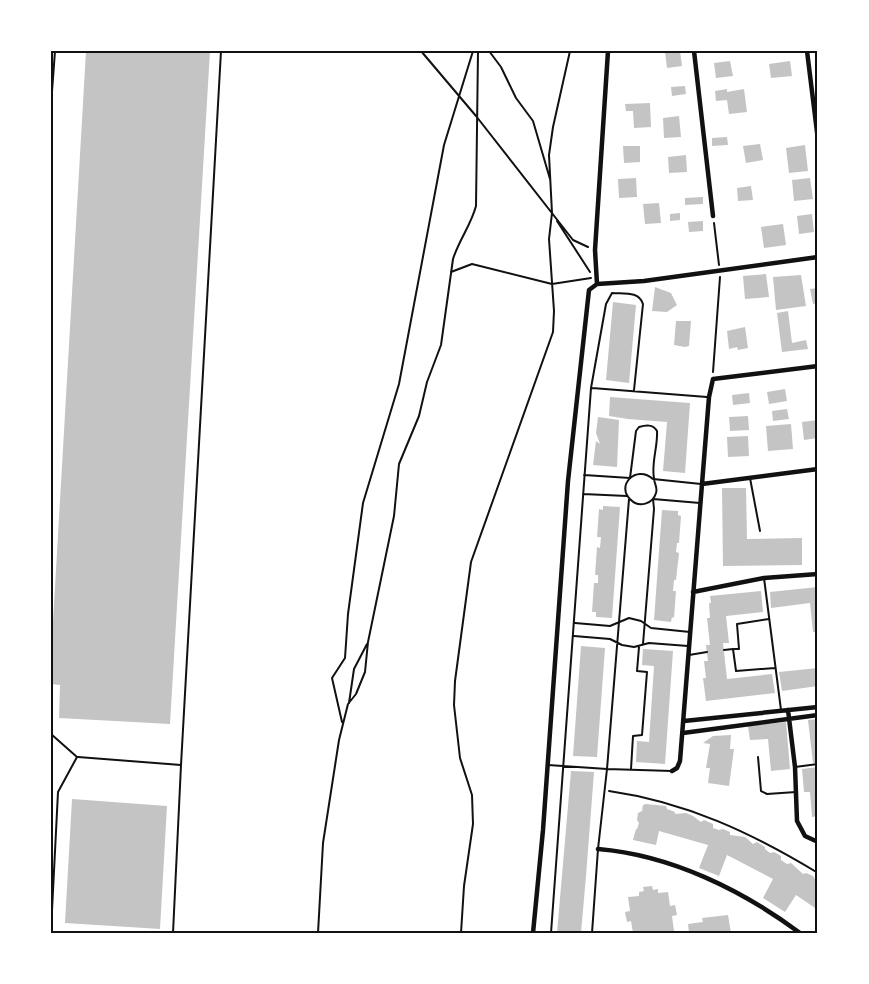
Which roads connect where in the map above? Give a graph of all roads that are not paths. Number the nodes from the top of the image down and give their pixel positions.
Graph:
1 (55, 51) edge
2 (221, 51) edge
3 (608, 51) edge
4 (694, 51) edge
5 (807, 51) edge
6 (51, 105) edge
7 (818, 140) edge
8 (713, 216) road end
9 (818, 257) edge
10 (597, 284) junction
11 (818, 366) edge
12 (591, 388) junction
13 (634, 390) junction
14 (709, 397) junction
15 (818, 469) edge
16 (584, 475) junction
17 (630, 478) junction
18 (750, 478) junction
19 (654, 479) junction
20 (702, 484) junction
21 (583, 494) junction
22 (627, 496) junction
23 (629, 499) junction
24 (653, 499) junction
25 (700, 503) junction
26 (760, 531) dead end
27 (818, 574) edge
28 (764, 578) junction
29 (693, 592) junction
30 (769, 619) junction
31 (619, 622) junction
32 (574, 623) junction
33 (645, 623) junction
34 (690, 632) junction
35 (574, 636) junction
36 (617, 642) junction
37 (643, 644) junction
38 (639, 646) junction
39 (689, 646) junction
40 (724, 650) dead end
41 (733, 650) junction
42 (707, 652) dead end
43 (688, 655) junction
44 (775, 668) junction
45 (818, 708) edge
46 (781, 710) junction
47 (788, 710) junction
48 (818, 716) edge
49 (789, 718) junction
50 (684, 721) junction
51 (683, 732) junction
52 (51, 734) edge
53 (78, 757) junction
54 (758, 757) dead end
55 (818, 764) edge
56 (180, 765) junction
57 (547, 765) junction
58 (564, 767) junction
59 (795, 767) junction
60 (607, 769) junction
61 (631, 769) junction
62 (672, 771) joint
63 (796, 792) junction
64 (818, 842) edge
65 (598, 849) junction
66 (51, 930) edge
67 (173, 933) edge
68 (533, 933) edge
69 (550, 933) edge
70 (592, 933) edge
71 (800, 933) edge

1 - 6 lane
2 - 56 lane
3 - 10 street
4 - 8 street
5 - 7 street
9 - 10 street
10 - 57 street
11 - 14 street
12 - 13 lane
12 - 13 lane
12 - 16 lane
13 - 14 lane
14 - 20 street
15 - 18 street
16 - 17 lane
16 - 21 lane
17 - 19 lane
17 - 19 lane
17 - 22 lane
18 - 20 street
18 - 26 lane
19 - 20 lane
19 - 24 lane
20 - 25 street
21 - 22 lane
21 - 32 lane
22 - 23 lane
23 - 24 lane
23 - 31 lane
24 - 25 lane
24 - 33 lane
25 - 29 street
27 - 28 street
28 - 29 street
28 - 30 lane
29 - 34 street
30 - 41 lane
30 - 44 lane
31 - 32 lane
31 - 33 lane
31 - 36 lane
32 - 35 lane
33 - 34 lane
33 - 37 lane
34 - 39 street
35 - 36 lane
35 - 58 lane
36 - 38 lane
36 - 60 lane
37 - 38 lane
37 - 39 lane
38 - 61 lane
39 - 43 street
40 - 41 lane
41 - 44 lane
42 - 43 lane
43 - 50 street
44 - 46 lane
45 - 47 street
46 - 47 street
46 - 50 street
47 - 49 street
48 - 49 street
49 - 51 street
49 - 59 street
50 - 51 street
51 - 62 street
52 - 53 lane
53 - 56 lane
53 - 66 lane
54 - 63 lane
55 - 59 lane
56 - 67 lane
57 - 58 lane
57 - 68 street
58 - 60 lane
58 - 69 lane
59 - 63 street
60 - 61 lane
60 - 65 lane
61 - 62 lane
63 - 64 street
65 - 70 lane
65 - 71 street

